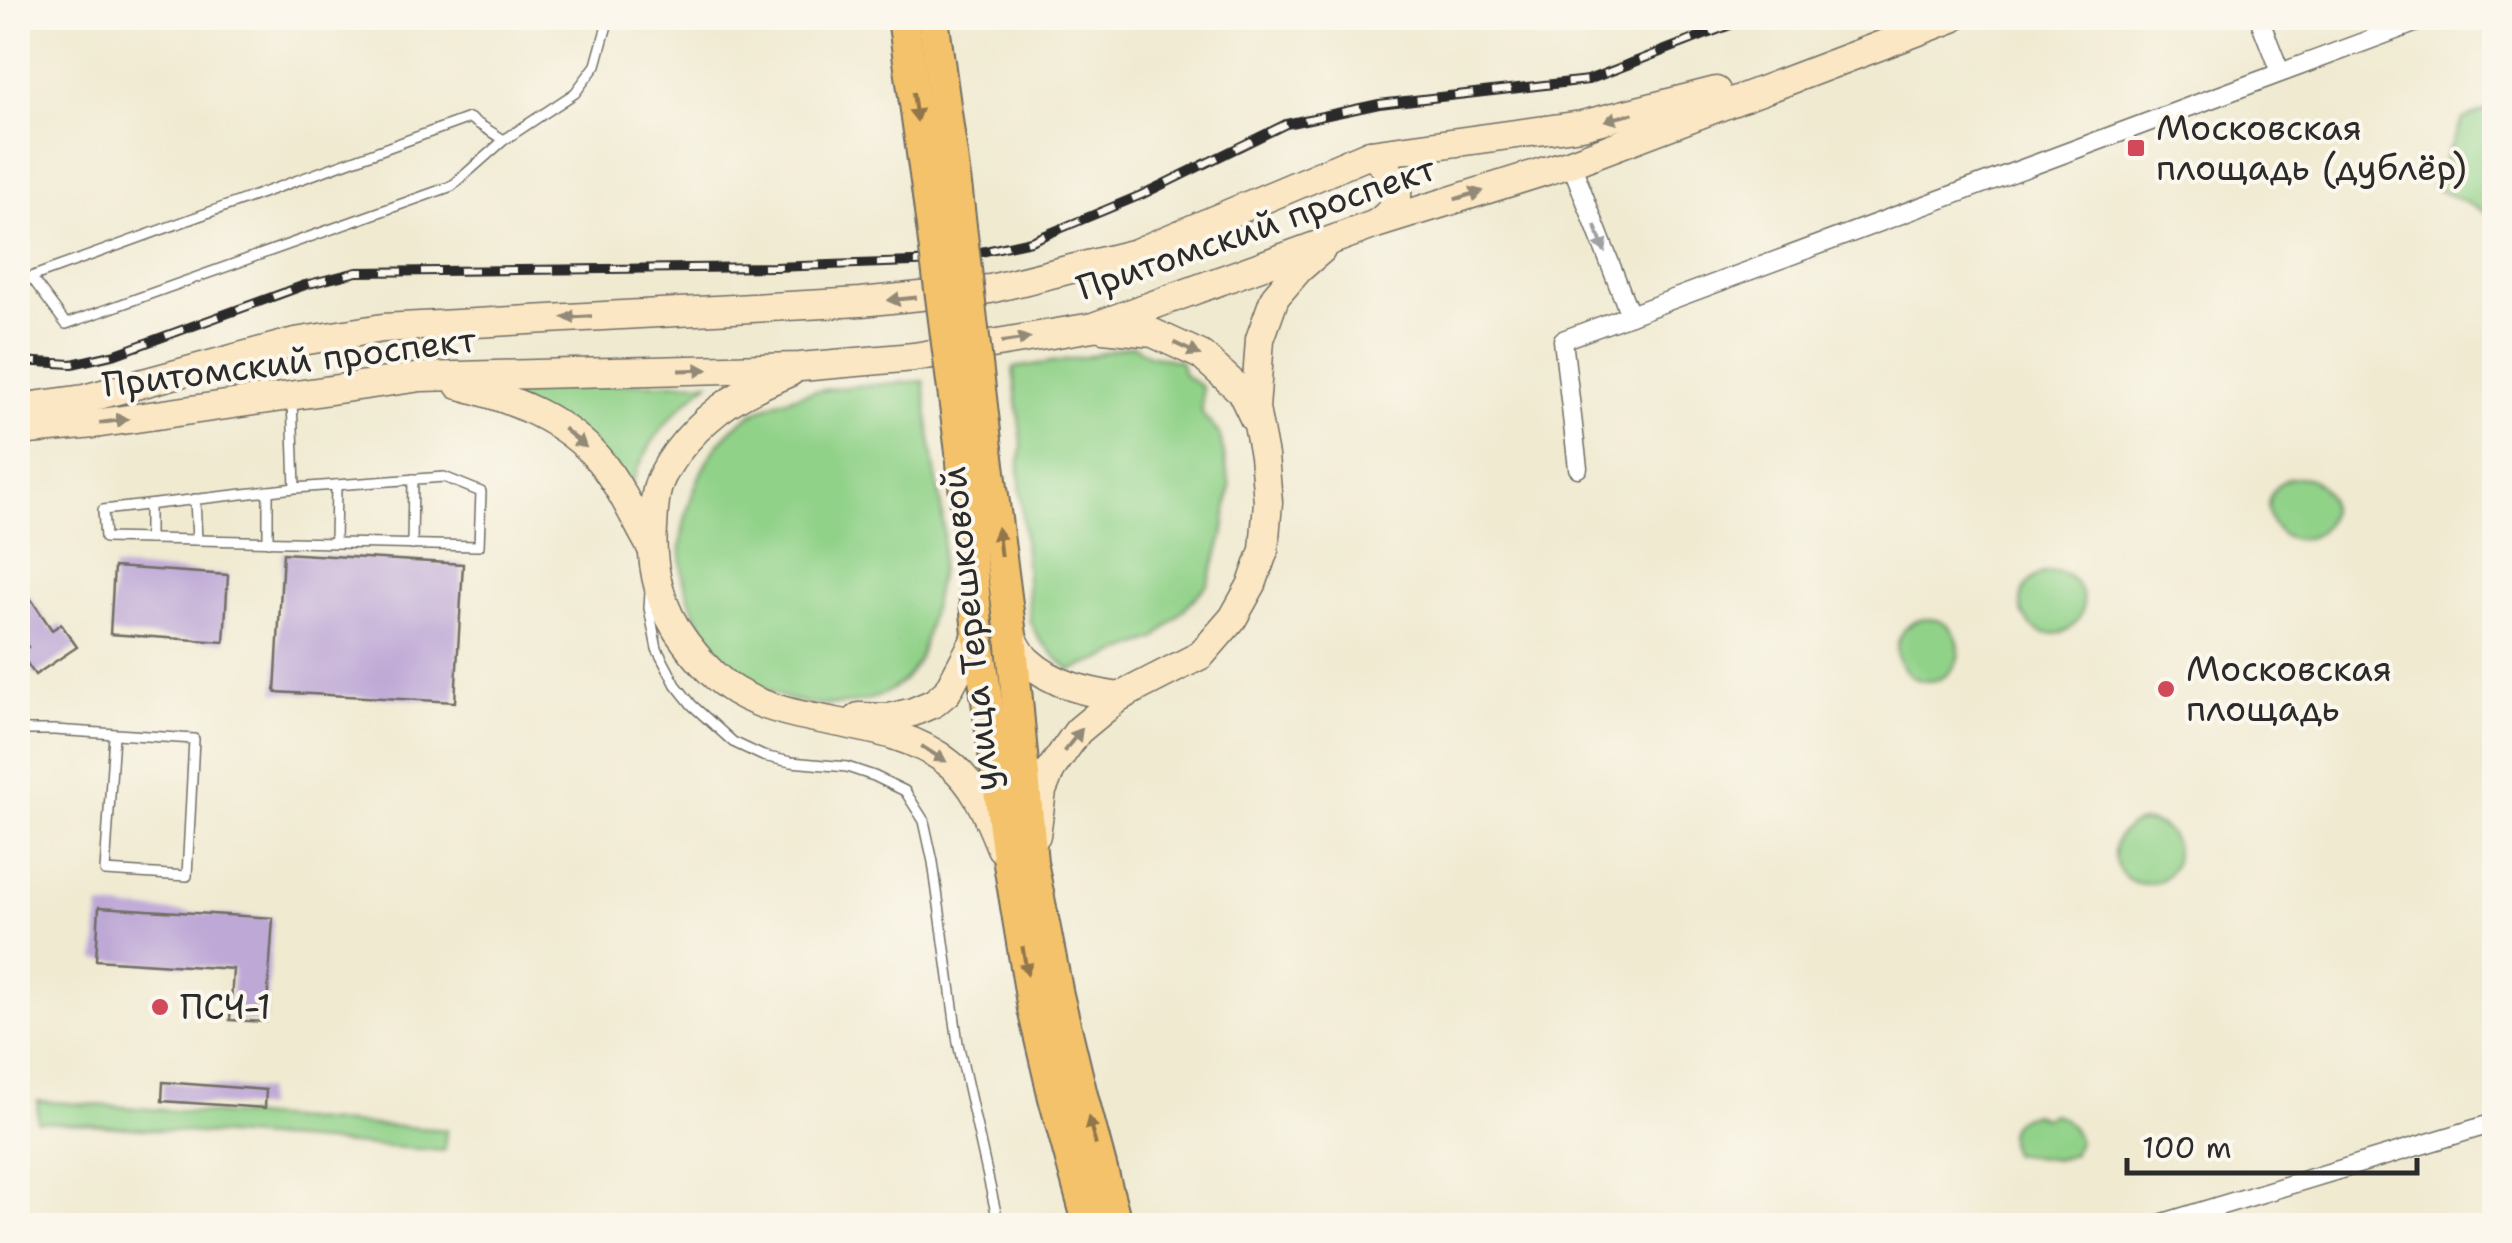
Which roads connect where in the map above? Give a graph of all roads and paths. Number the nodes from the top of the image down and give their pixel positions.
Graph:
1 (609, 18) edge
2 (903, 18) edge
3 (932, 18) edge
4 (1909, 18) edge
5 (1952, 18) edge
6 (2260, 18) edge
7 (2428, 18) edge
8 (2280, 72) junction
9 (504, 140) junction
10 (1370, 154) junction
11 (1571, 163) junction
12 (942, 194) junction
13 (1376, 224) junction
14 (1333, 239) junction
15 (1630, 314) junction
16 (1093, 327) junction
17 (295, 342) junction
18 (800, 367) junction
19 (421, 377) junction
20 (292, 396) junction
21 (18, 408) edge
22 (1257, 424) junction
23 (18, 431) edge
24 (974, 450) junction
25 (1578, 468) dead end
26 (414, 480) junction
27 (336, 485) junction
28 (295, 488) junction
29 (268, 491) junction
30 (194, 499) junction
31 (149, 505) junction
32 (150, 539) junction
33 (197, 540) junction
34 (268, 542) junction
35 (334, 544) junction
36 (412, 545) junction
37 (651, 548) junction
38 (978, 634) junction
39 (1011, 635) junction
40 (1118, 697) junction
41 (808, 716) junction
42 (18, 730) edge
43 (114, 735) junction
44 (1020, 863) junction
45 (2494, 1123) edge
46 (999, 1226) edge
47 (1090, 1226) edge
48 (1117, 1226) edge
49 (2153, 1226) edge

1 - 9 lane
2 -> 12 main road, улица Терешковой
3 - 12 main road, улица Терешковой
4 -> 10 main road, Притомский проспект
5 - 11 main road, Притомский проспект
6 - 8 street
7 - 8 street
8 - 15 street
9 - 9 lane
10 - 13 main road
10 -> 17 main road, Притомский проспект
13 -> 11 main road, Притомский проспект
11 -> 15 street
12 - 24 main road, улица Терешковой, bridge
13 - 14 main road, Притомский проспект
14 - 16 main road, Притомский проспект
14 - 22 main road
15 - 25 street
18 -> 16 main road, Притомский проспект
16 -> 22 main road
17 - 20 main road
17 - 21 main road, Притомский проспект
19 -> 18 main road, Притомский проспект
18 - 37 main road
19 - 20 main road, Притомский проспект
19 -> 37 main road
23 -> 20 main road, Притомский проспект
20 - 28 lane
22 - 40 main road
24 - 38 main road, улица Терешковой
39 -> 24 main road, улица Терешковой
26 - 27 lane
26 - 36 lane
26 - 36 lane
27 - 28 lane
27 - 35 lane
28 - 29 lane
29 - 30 lane
29 - 34 lane
30 - 31 lane
30 - 33 lane
31 - 32 lane
31 - 32 lane
32 - 33 lane
33 - 34 lane
34 - 35 lane
35 - 36 lane
37 - 41 main road
37 - 46 lane
38 - 41 main road
38 - 44 main road, улица Терешковой
39 - 40 main road
39 - 44 main road, улица Терешковой
44 -> 40 main road
41 -> 44 main road
42 - 43 lane
43 - 43 lane
44 -> 47 main road, улица Терешковой
48 -> 44 main road, улица Терешковой
45 - 49 street

